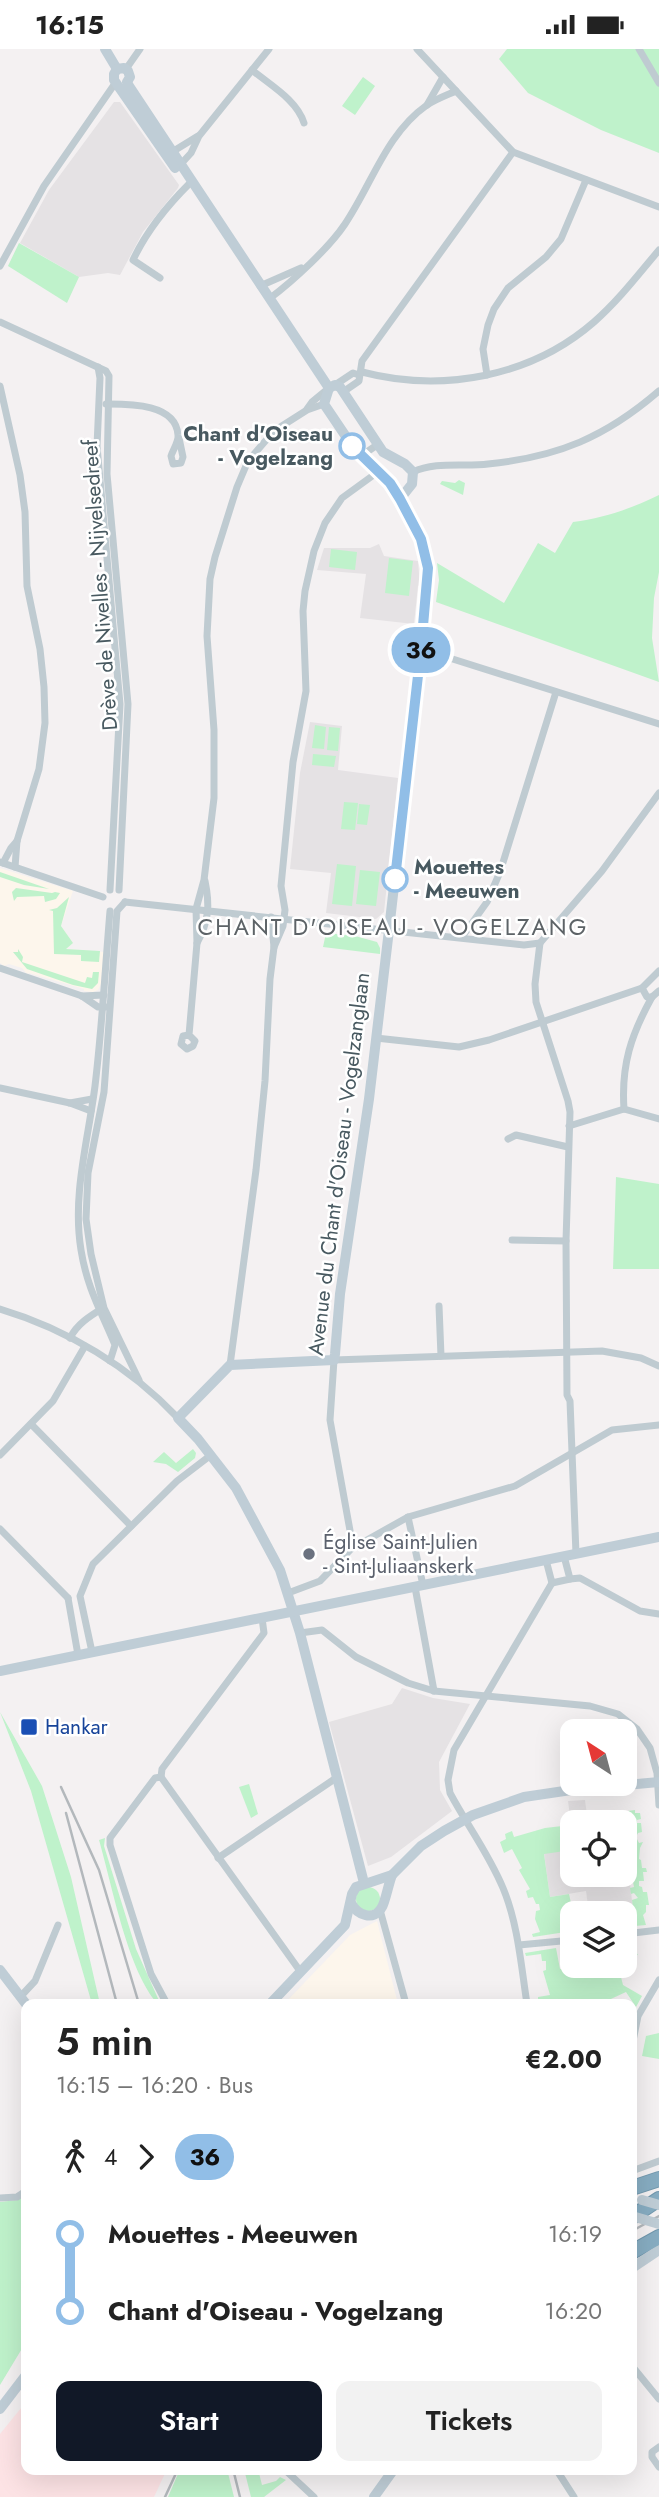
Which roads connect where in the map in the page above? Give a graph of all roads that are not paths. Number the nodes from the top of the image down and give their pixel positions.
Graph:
1 (105, 49) edge
2 (140, 49) edge
3 (269, 49) edge
4 (417, 49) edge
5 (639, 49) edge
6 (122, 69) junction
7 (252, 70) junction
8 (443, 77) junction
9 (121, 82) junction
10 (659, 83) edge
11 (456, 91) junction
12 (106, 97) junction
13 (127, 98) junction
14 (427, 105) junction
15 (304, 123) dead end
16 (199, 135) junction
17 (513, 152) junction
18 (174, 160) junction
19 (586, 180) junction
20 (189, 184) junction
21 (200, 194) junction
22 (659, 207) edge
23 (659, 250) edge
24 (0, 266) edge
25 (305, 266) junction
26 (160, 278) dead end
27 (260, 286) junction
28 (269, 299) junction
29 (0, 322) edge
30 (98, 367) junction
31 (360, 373) junction
32 (487, 375) junction
33 (335, 389) junction
34 (1, 391) edge
35 (659, 391) edge
36 (98, 403) junction
37 (108, 404) junction
38 (324, 404) junction
39 (307, 410) junction
40 (3, 413) edge
41 (179, 438) dead end
42 (377, 445) junction
43 (361, 456) junction
44 (413, 472) junction
45 (380, 474) junction
46 (400, 499) junction
47 (421, 649) junction
48 (556, 692) junction
49 (659, 725) edge
50 (659, 793) edge
51 (18, 841) junction
52 (1, 862) edge
53 (15, 867) junction
54 (204, 880) junction
55 (114, 890) junction
56 (103, 897) junction
57 (125, 902) junction
58 (196, 909) junction
59 (209, 910) junction
60 (113, 911) junction
61 (271, 918) junction
62 (284, 919) junction
63 (389, 930) junction
64 (462, 937) junction
65 (197, 943) junction
66 (540, 943) junction
67 (524, 945) junction
68 (274, 947) junction
69 (537, 960) junction
70 (0, 968) edge
71 (659, 971) edge
72 (642, 988) junction
73 (656, 994) edge
74 (104, 995) junction
75 (82, 996) junction
76 (107, 1007) junction
77 (542, 1022) junction
78 (105, 1024) junction
79 (189, 1035) dead end
80 (376, 1038) junction
81 (0, 1088) edge
82 (92, 1105) junction
83 (101, 1106) junction
84 (624, 1109) junction
85 (659, 1119) edge
86 (569, 1126) junction
87 (508, 1139) dead end
88 (90, 1145) junction
89 (568, 1147) junction
90 (83, 1187) junction
91 (88, 1236) junction
92 (79, 1237) junction
93 (512, 1240) dead end
94 (566, 1241) junction
95 (439, 1306) dead end
96 (0, 1308) edge
97 (102, 1309) junction
98 (70, 1338) junction
99 (85, 1346) junction
100 (566, 1353) junction
101 (441, 1356) junction
102 (334, 1360) junction
103 (110, 1361) junction
104 (230, 1365) junction
105 (659, 1367) edge
106 (139, 1381) junction
107 (178, 1418) junction
108 (659, 1419) edge
109 (31, 1423) junction
110 (659, 1425) edge
111 (649, 1426) junction
112 (571, 1454) junction
113 (0, 1455) edge
114 (211, 1455) junction
115 (408, 1517) junction
116 (131, 1526) junction
117 (0, 1529) edge
118 (659, 1537) edge
119 (357, 1545) junction
120 (570, 1555) junction
121 (546, 1560) junction
122 (570, 1579) junction
123 (552, 1583) junction
124 (419, 1586) junction
125 (288, 1593) junction
126 (80, 1596) junction
127 (68, 1598) junction
128 (294, 1612) junction
129 (659, 1614) edge
130 (262, 1618) junction
131 (300, 1633) junction
132 (92, 1652) junction
133 (78, 1655) junction
134 (0, 1671) edge
135 (434, 1691) junction
136 (488, 1696) junction
137 (162, 1777) junction
138 (337, 1778) junction
139 (658, 1782) edge
140 (659, 1805) edge
141 (464, 1819) junction
142 (218, 1858) junction
143 (391, 1875) junction
144 (368, 1883) junction
145 (384, 1896) junction
146 (351, 1903) junction
147 (380, 1910) junction
148 (365, 1915) junction
149 (58, 1925) dead end
150 (345, 1925) junction
151 (659, 1930) edge
152 (637, 1933) edge
153 (560, 1941) edge
154 (519, 1945) junction
155 (0, 1970) edge
156 (300, 1971) junction
157 (659, 1980) edge
158 (23, 1999) edge
159 (25, 1999) edge
160 (164, 1999) edge
161 (275, 1999) edge
162 (405, 1999) edge
163 (526, 1999) edge
164 (637, 2014) edge
165 (659, 2161) edge
166 (637, 2169) edge
167 (659, 2179) edge
168 (637, 2186) edge
169 (21, 2194) edge
170 (0, 2198) edge
171 (637, 2198) edge
172 (659, 2199) edge
173 (659, 2205) edge
174 (637, 2214) edge
175 (637, 2218) edge
176 (659, 2224) edge
177 (659, 2238) edge
178 (637, 2249) edge
179 (659, 2250) edge
180 (637, 2265) edge
181 (637, 2372) edge
182 (21, 2382) edge
183 (659, 2399) edge
184 (0, 2409) edge
185 (659, 2447) edge
186 (659, 2467) edge
187 (290, 2475) edge
188 (390, 2475) edge
189 (560, 2475) edge
190 (314, 2497) edge
191 (373, 2497) edge
192 (574, 2497) edge

1 - 6 street
2 - 6 street
3 - 7 street
4 - 8 street
5 - 10 street
6 - 9 street
7 - 15 street
7 - 16 street
8 - 11 street
8 - 14 street
9 - 12 street
9 - 13 street
9 - 18 street
11 - 14 street
11 - 17 street
12 - 13 street
12 - 24 street
13 - 18 street
14 - 25 street
16 - 18 street
16 - 18 street
17 - 19 street
17 - 31 street
18 - 20 street
18 - 21 street
19 - 22 street
19 - 32 street
20 - 21 street
20 - 26 street
21 - 27 street
23 - 32 street
25 - 27 street
25 - 28 street
27 - 28 street
28 - 33 street
29 - 30 street
30 - 36 street, Drève de Nivelles - Nijvelsedreef
30 - 37 street, Drève de Nivelles - Nijvelsedreef
31 - 32 street
31 - 33 street
33 - 38 street
33 - 39 street
33 - 42 street
34 - 40 street
35 - 44 street
36 - 37 street
36 - 55 street, Drève de Nivelles - Nijvelsedreef
37 - 41 street
37 - 55 street, Drève de Nivelles - Nijvelsedreef
38 - 39 street
38 - 43 street, Avenue du Chant d'Oiseau - Vogelzanglaan
39 - 54 street
40 - 51 street
42 - 43 street
42 - 44 street
43 - 45 street, Avenue du Chant d'Oiseau - Vogelzanglaan
44 - 46 street
45 - 46 street, Avenue du Chant d'Oiseau - Vogelzanglaan
45 - 62 street
46 - 47 street, Avenue du Chant d'Oiseau - Vogelzanglaan
47 - 48 street
47 - 63 street, Avenue du Chant d'Oiseau - Vogelzanglaan
48 - 49 street
48 - 64 street
50 - 66 street
51 - 52 street
51 - 53 street
52 - 53 street
53 - 56 street
54 - 58 street
54 - 59 street
55 - 56 street
55 - 57 street, Drève de Nivelles - Nijvelsedreef
56 - 60 street
57 - 58 street
57 - 60 street
58 - 59 street
58 - 65 street
59 - 61 street
59 - 65 street
60 - 74 street
60 - 76 street
61 - 62 street
61 - 68 street
62 - 63 street
62 - 68 street
63 - 64 street
63 - 80 street, Avenue du Chant d'Oiseau - Vogelzanglaan
64 - 67 street
65 - 79 street
66 - 67 street
66 - 69 street
67 - 69 street
68 - 104 street
69 - 77 street
70 - 75 street
71 - 72 street
72 - 73 street
72 - 77 street
73 - 84 street
74 - 75 street
74 - 76 street
75 - 76 street
76 - 78 street
77 - 80 street
77 - 86 street
78 - 82 street
78 - 83 street
80 - 102 street, Avenue du Chant d'Oiseau - Vogelzanglaan
81 - 82 street
82 - 83 street
82 - 88 street
83 - 88 street
84 - 85 street
84 - 86 street
86 - 89 street
87 - 89 street
88 - 90 street
89 - 94 street
90 - 91 street
90 - 92 street
91 - 92 street
91 - 97 street
92 - 97 street
93 - 94 street
94 - 100 street
95 - 101 street
96 - 98 street
97 - 98 street
97 - 103 street
97 - 106 street
98 - 99 street
99 - 103 street
99 - 109 street
100 - 101 street
100 - 105 street
100 - 112 street
101 - 102 street
102 - 104 street
102 - 119 street, Avenue du Chant d'Oiseau - Vogelzanglaan
103 - 106 street
104 - 107 street
106 - 107 street
107 - 114 street
108 - 111 street
109 - 113 street
109 - 116 street
110 - 111 street
111 - 112 street
112 - 115 street
112 - 120 street
114 - 116 street
114 - 125 street
115 - 119 street
115 - 124 street
116 - 126 street
117 - 127 street
118 - 120 street
119 - 125 street
120 - 121 street
120 - 122 street
121 - 123 street
121 - 124 street
122 - 123 street
122 - 129 street
123 - 136 street
124 - 128 street
124 - 135 street
125 - 128 street
126 - 127 street
126 - 132 street
127 - 133 street
128 - 130 street
128 - 131 street
130 - 132 street
130 - 137 street
131 - 135 street
131 - 138 street
132 - 133 street
133 - 134 street
135 - 136 street
136 - 139 street
136 - 141 street
137 - 142 street
137 - 160 street
138 - 142 street
138 - 144 street
139 - 140 street
139 - 141 street
141 - 143 street
141 - 154 street
142 - 156 street
143 - 144 street
143 - 145 street
144 - 145 street
144 - 146 street
145 - 147 street
146 - 148 street
146 - 150 street
147 - 148 street
147 - 162 street
148 - 150 street
149 - 159 street
150 - 156 street
151 - 152 street
153 - 154 street
154 - 163 street
155 - 158 street
156 - 161 street
157 - 164 street
165 - 166 street
167 - 168 highway
169 - 170 street
171 - 173 street, bridge
172 - 174 highway
175 - 176 street, bridge
177 - 178 highway
179 - 180 street
181 - 183 street
182 - 184 street
185 - 186 street
187 - 190 street
188 - 191 street
189 - 192 street

